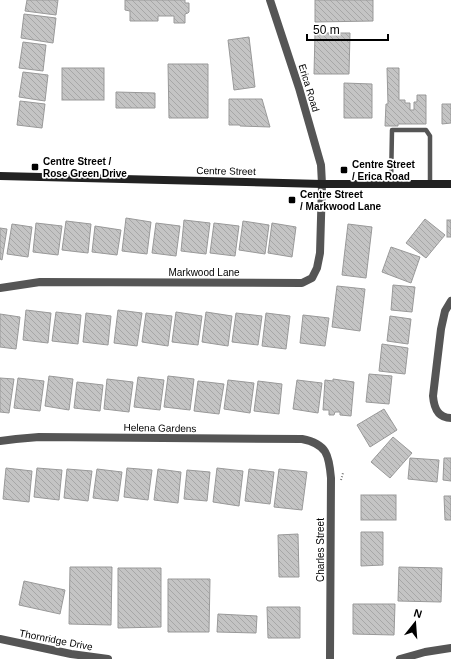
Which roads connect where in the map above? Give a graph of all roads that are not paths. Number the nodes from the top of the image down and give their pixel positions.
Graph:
1 (270, 0) edge
2 (0, 176) edge
3 (322, 184) junction
4 (391, 184) junction
5 (430, 184) junction
6 (451, 184) edge
7 (0, 288) edge
8 (451, 301) edge
9 (451, 418) edge
10 (0, 441) edge
11 (319, 445) joint
12 (0, 639) edge
13 (451, 648) edge
14 (108, 659) edge
15 (330, 659) edge
16 (400, 659) edge

1 - 3 street, Erica Road
2 - 3 main road, Centre Street
3 - 4 main road, Centre Street
3 - 7 street, Markwood Lane
4 - 5 main road, Centre Street
4 - 5 lane
5 - 6 main road, Centre Street
8 - 9 street
10 - 11 street, Helena Gardens
11 - 15 street, Charles Street
12 - 14 street, Thornridge Drive
13 - 16 street

